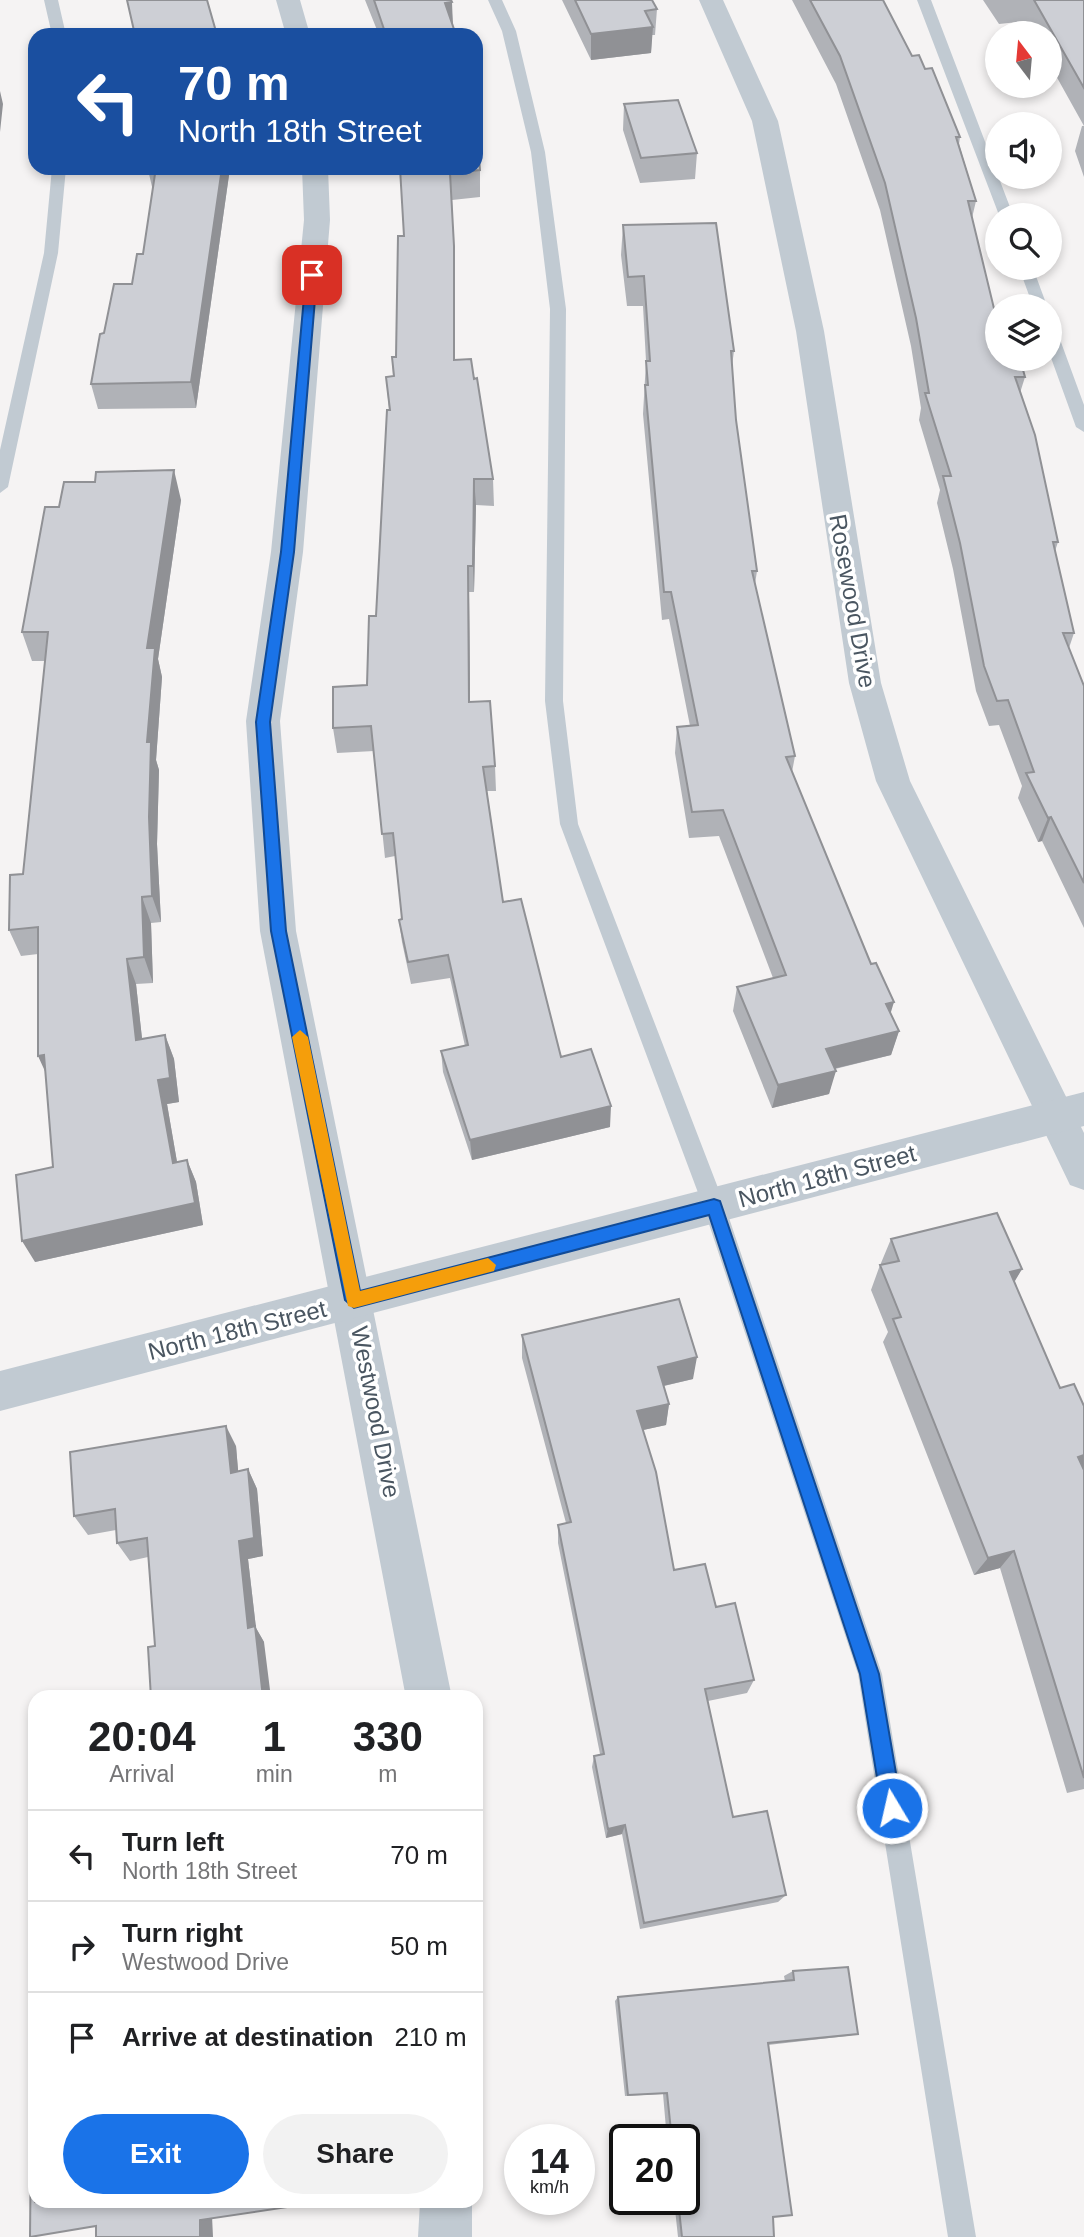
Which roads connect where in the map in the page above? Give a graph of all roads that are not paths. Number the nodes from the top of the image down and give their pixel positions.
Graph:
1 (51, 0) edge
2 (288, 0) edge
3 (495, 0) edge
4 (711, 0) edge
5 (924, 0) edge
6 (57, 28) edge
7 (296, 28) edge
8 (58, 175) edge
9 (315, 175) edge
10 (1001, 203) edge
11 (1062, 367) edge
12 (1084, 427) edge
13 (0, 487) edge
14 (1070, 1112) edge
15 (1084, 1173) edge
16 (714, 1206) junction
17 (354, 1300) junction
18 (0, 1391) edge
19 (428, 1690) edge
20 (446, 2208) edge
21 (445, 2237) edge
22 (962, 2237) edge

1 - 6 lane
2 - 7 street
3 - 16 lane
4 - 14 street, Rosewood Drive
5 - 10 lane
8 - 13 lane
9 - 17 street, Westwood Drive
11 - 12 lane
14 - 15 street, Rosewood Drive
14 - 16 street, North 18th Street
16 - 17 street, North 18th Street
16 - 22 lane
17 - 18 street, North 18th Street
17 - 19 street, Westwood Drive
20 - 21 street

